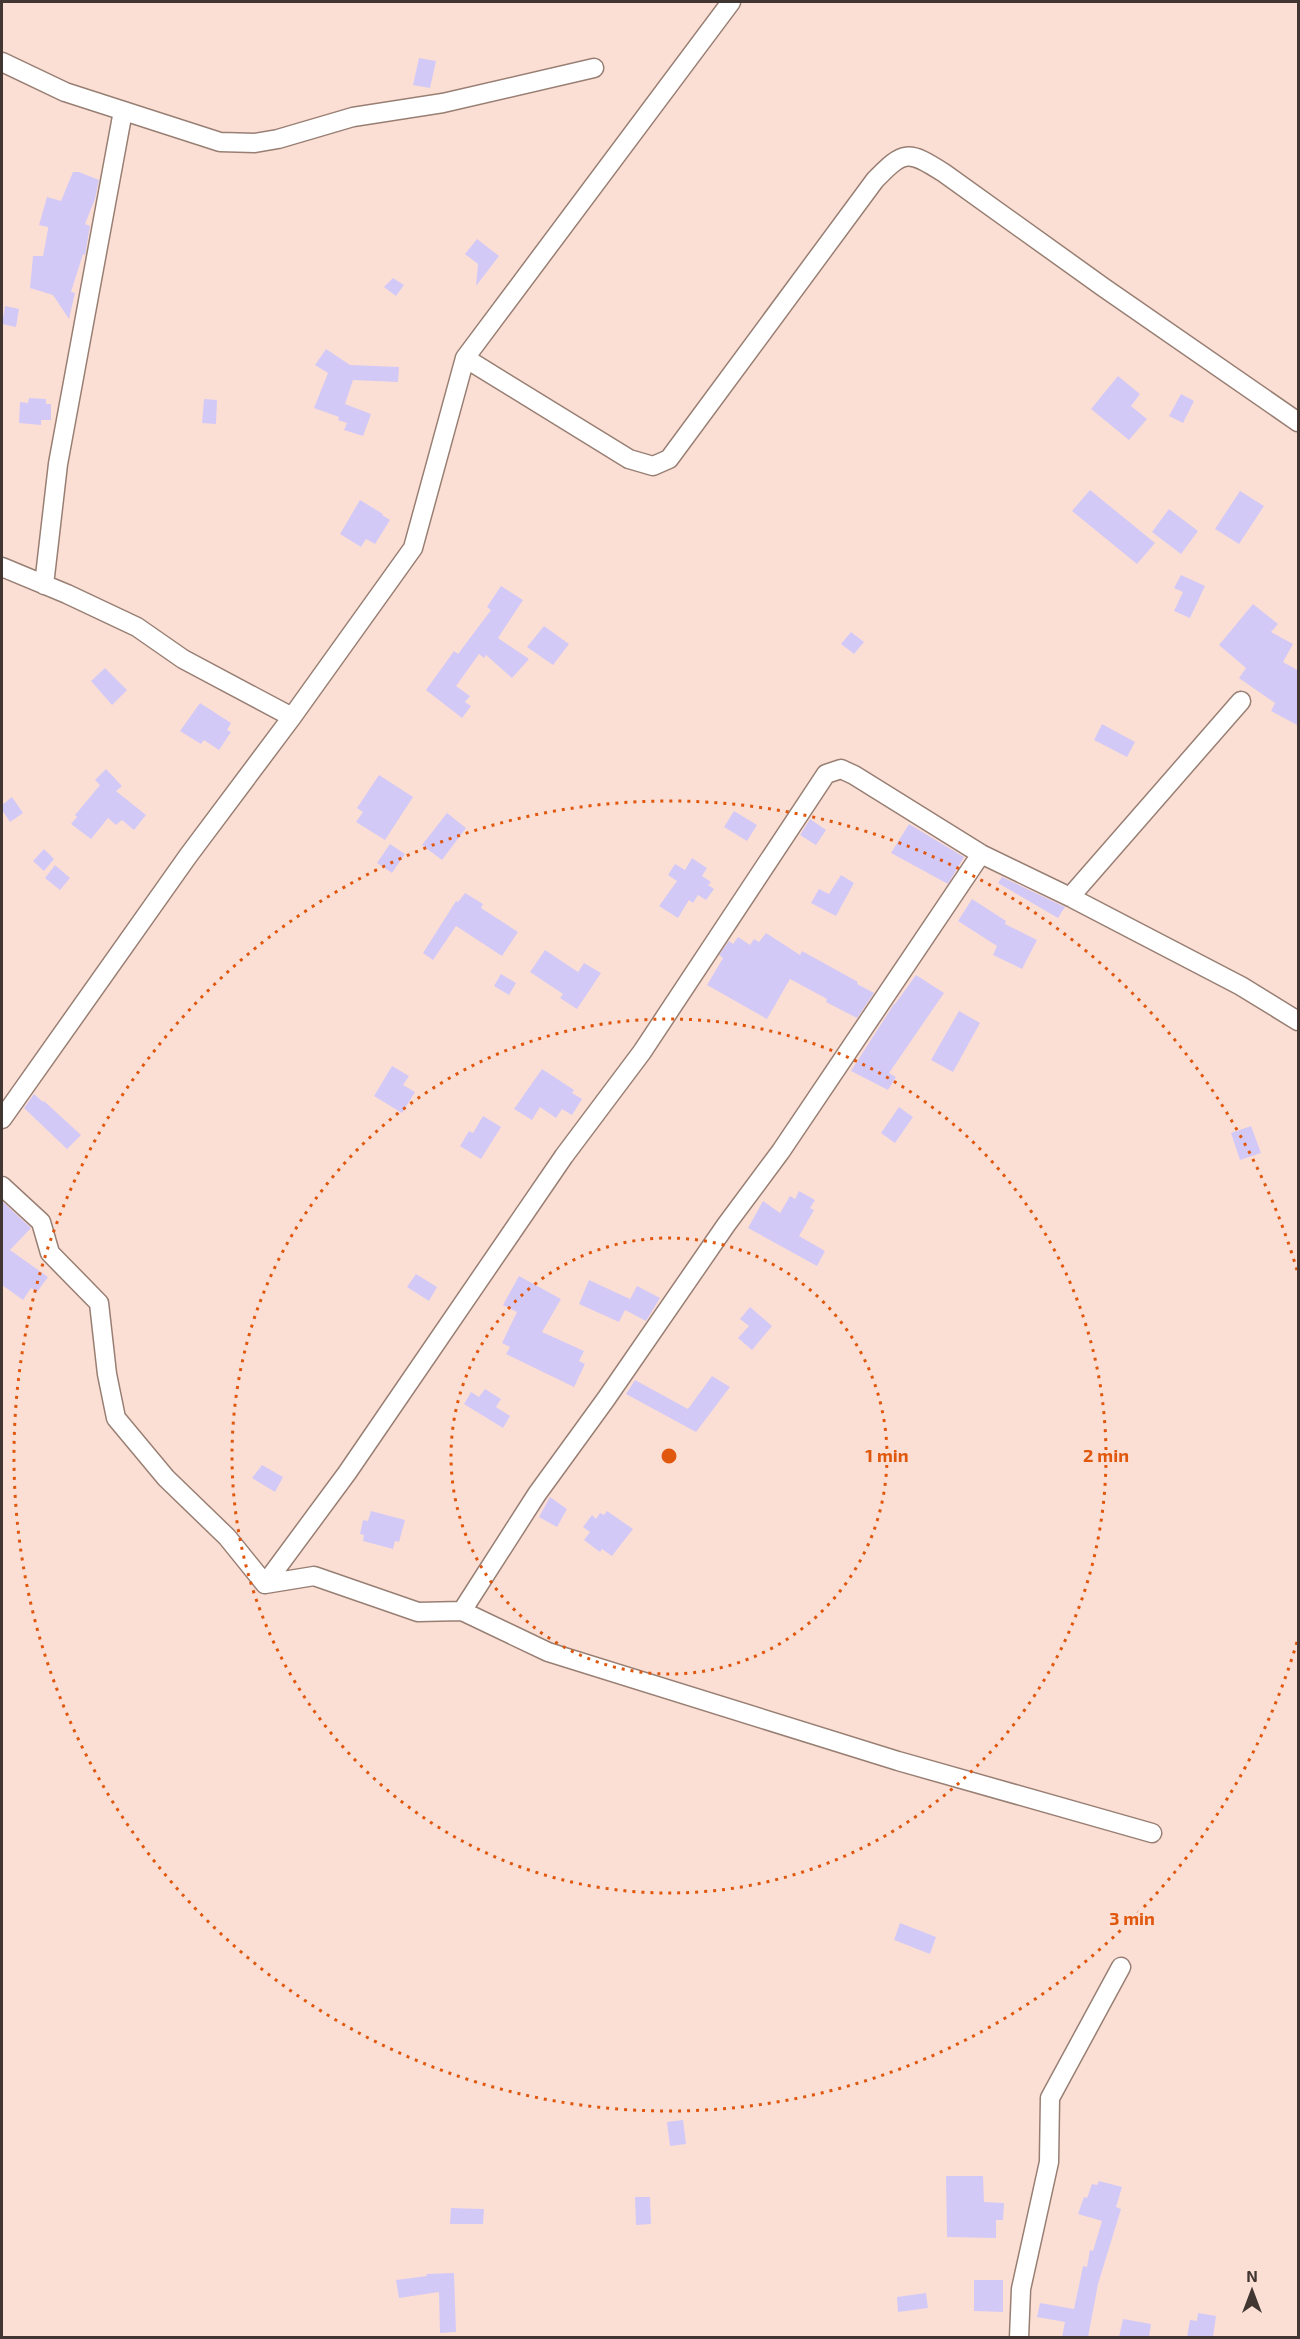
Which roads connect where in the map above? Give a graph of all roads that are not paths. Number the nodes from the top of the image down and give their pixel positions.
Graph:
1 (731, 2) edge
2 (2, 62) edge
3 (594, 69) dead end
4 (123, 111) junction
5 (465, 358) junction
6 (1299, 422) edge
7 (2, 567) edge
8 (44, 585) junction
9 (1241, 701) dead end
10 (292, 717) junction
11 (981, 854) junction
12 (1070, 897) junction
13 (1299, 1021) edge
14 (2, 1119) edge
15 (2, 1186) edge
16 (265, 1584) junction
17 (462, 1611) junction
18 (1152, 1833) dead end
19 (1121, 1967) dead end
20 (1019, 2337) edge

1 - 5 street
2 - 4 street
3 - 4 street
4 - 8 street
5 - 6 street
5 - 10 street
7 - 8 street
8 - 10 street
9 - 12 street
10 - 14 street
11 - 12 street
11 - 16 street
11 - 17 street
12 - 13 street
15 - 16 street
16 - 17 street
17 - 18 street
19 - 20 street

